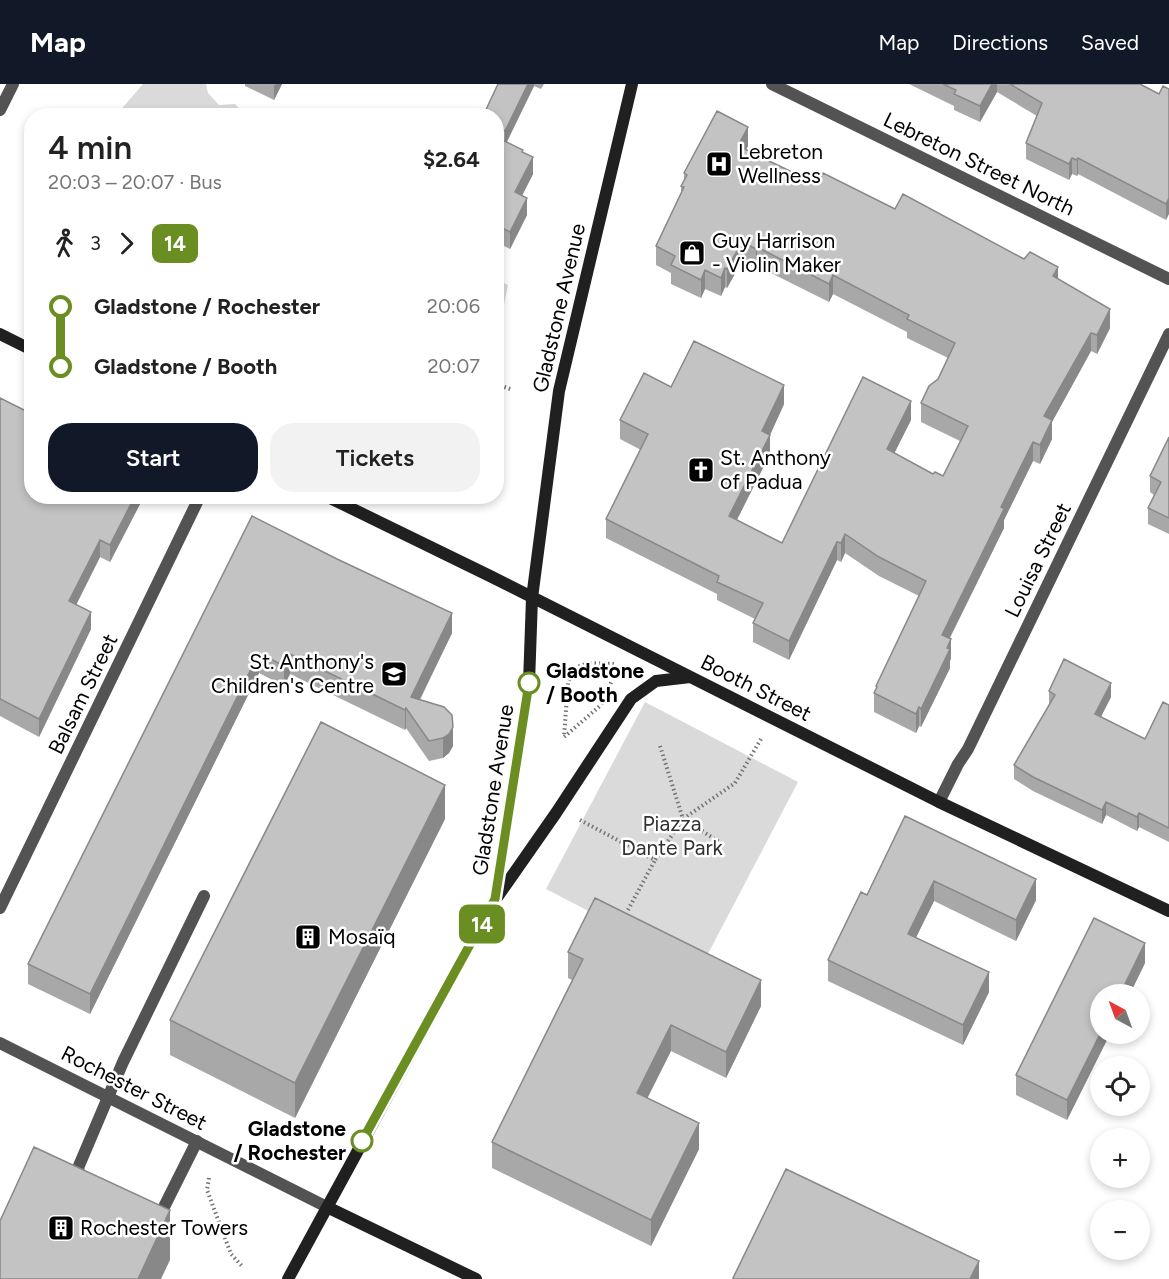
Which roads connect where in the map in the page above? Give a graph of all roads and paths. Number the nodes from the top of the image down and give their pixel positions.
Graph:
1 (13, 84) edge
2 (632, 84) edge
3 (772, 84) edge
4 (0, 110) edge
5 (1169, 279) edge
6 (0, 334) edge
7 (1169, 334) edge
8 (24, 346) edge
9 (504, 387) edge
10 (513, 390) dead end
11 (196, 504) edge
12 (342, 504) edge
13 (532, 598) junction
14 (690, 677) junction
15 (564, 737) joint
16 (761, 739) dead end
17 (660, 746) dead end
18 (939, 802) junction
19 (576, 818) dead end
20 (683, 819) junction
21 (721, 843) dead end
22 (655, 860) junction
23 (204, 896) dead end
24 (495, 899) junction
25 (0, 908) edge
26 (628, 910) dead end
27 (1169, 911) edge
28 (0, 1043) edge
29 (109, 1097) junction
30 (197, 1141) junction
31 (209, 1178) dead end
32 (93, 1190) edge
33 (327, 1207) junction
34 (134, 1210) edge
35 (242, 1266) dead end
36 (288, 1279) edge
37 (476, 1279) edge

1 - 4 street
2 - 13 main road, Gladstone Avenue
3 - 5 street, Lebreton Street North
6 - 8 main road
7 - 18 street, Louisa Street
9 - 10 path
11 - 25 street, Balsam Street
12 - 13 main road, Booth Street
13 - 14 main road, Booth Street
13 - 24 main road, Gladstone Avenue
14 - 18 main road, Booth Street
14 - 24 main road
15 - 15 path
16 - 20 path
17 - 20 path
18 - 27 main road, Booth Street
19 - 22 path
20 - 21 path
20 - 22 path
22 - 26 path
23 - 29 street
24 - 33 main road, Gladstone Avenue
28 - 29 street, Rochester Street
29 - 30 street, Rochester Street
29 - 32 street
30 - 33 street, Rochester Street
30 - 34 street
31 - 35 path
33 - 36 main road, Gladstone Avenue
33 - 37 main road, Rochester Street

